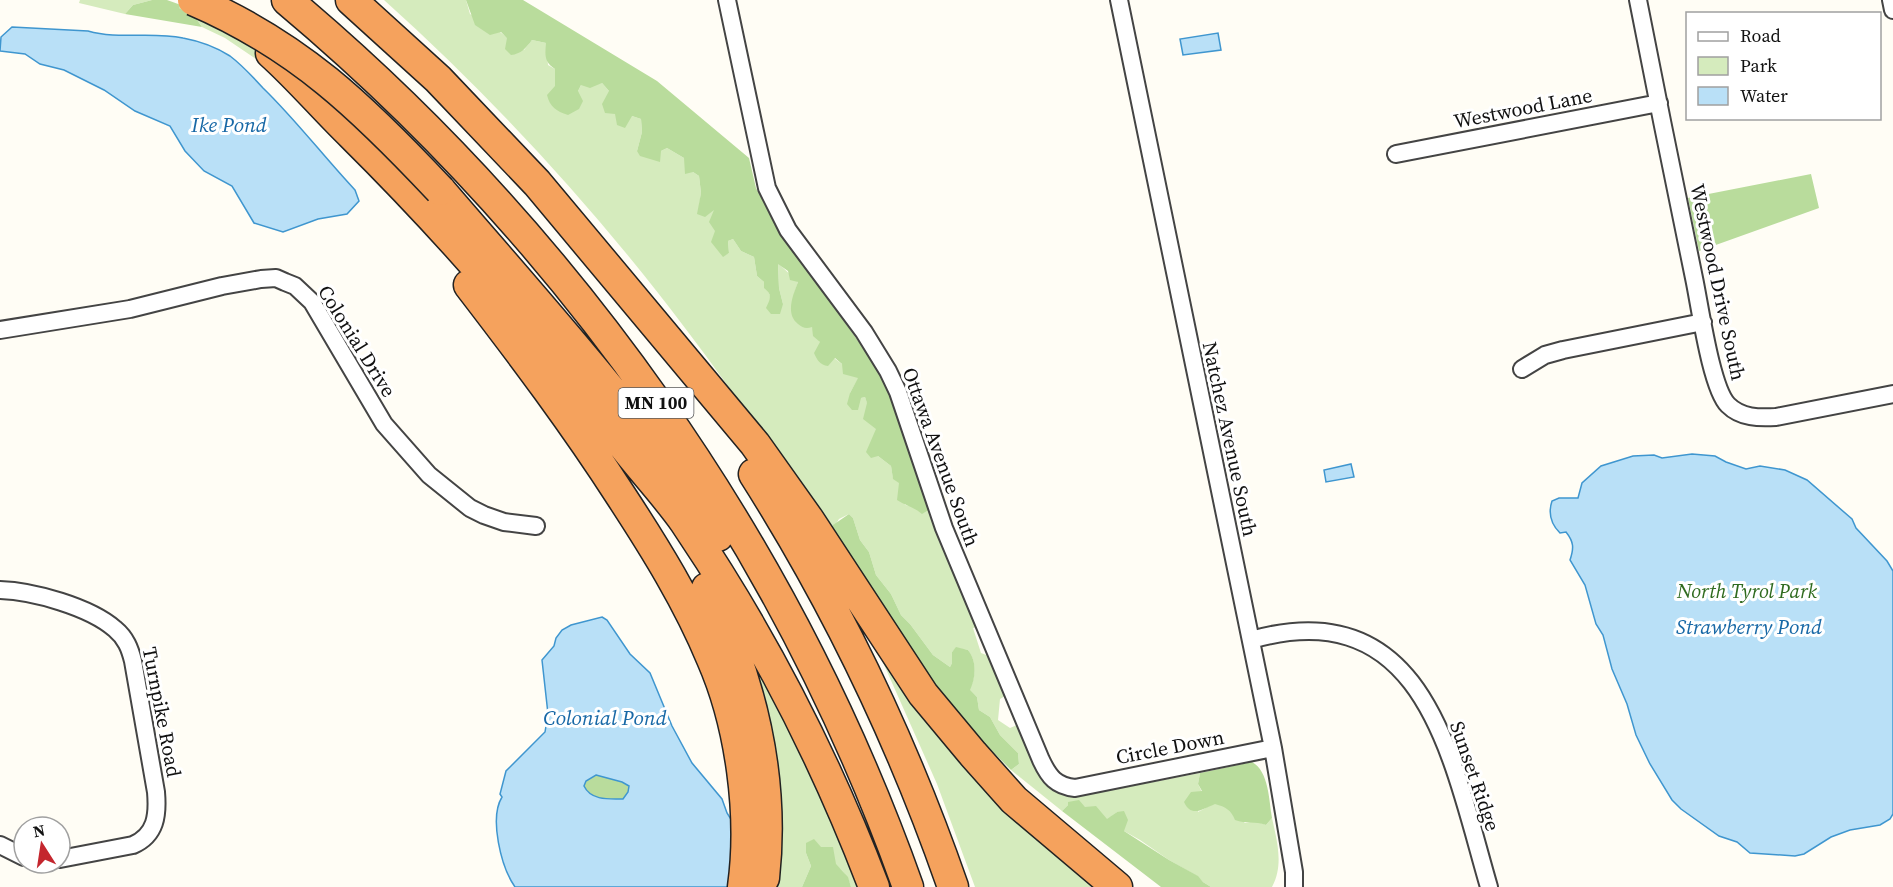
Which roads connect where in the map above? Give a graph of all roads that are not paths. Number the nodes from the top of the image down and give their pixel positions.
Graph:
1 (193, 0) edge
2 (214, 0) edge
3 (287, 0) edge
4 (351, 0) edge
5 (727, 0) edge
6 (1119, 0) edge
7 (1638, 0) edge
8 (1891, 0) edge
9 (1893, 10) edge
10 (1659, 103) junction
11 (349, 132) junction
12 (1396, 154) dead end
13 (635, 302) junction
14 (1703, 322) junction
15 (0, 330) edge
16 (1522, 369) dead end
17 (1893, 394) edge
18 (649, 479) junction
19 (536, 526) dead end
20 (0, 590) edge
21 (796, 634) junction
22 (1251, 640) junction
23 (749, 748) junction
24 (1273, 748) junction
25 (973, 754) junction
26 (1075, 788) joint
27 (72, 858) edge
28 (743, 887) edge
29 (763, 887) edge
30 (874, 887) edge
31 (908, 887) edge
32 (953, 887) edge
33 (1117, 887) edge
34 (1139, 887) edge
35 (1294, 887) edge
36 (1489, 887) edge

1 - 21 highway, bridge
2 - 11 highway
3 - 21 highway, MN 100
4 - 13 highway, MN 100
5 - 26 street, Ottawa Avenue South
6 - 22 street, Natchez Avenue South
7 - 10 street, Westwood Drive South
8 - 9 street
10 - 12 street, Westwood Lane
10 - 14 street, Westwood Drive South
11 - 18 highway
11 - 23 highway
13 - 25 highway
13 - 32 highway, MN 100
14 - 16 street
14 - 17 street, Westwood Drive South
15 - 19 street, Colonial Drive
18 - 23 highway
18 - 30 highway
20 - 27 street, Turnpike Road
21 - 31 highway, MN 100
22 - 24 street, Natchez Avenue South
22 - 36 street, Sunset Ridge
23 - 28 highway
23 - 29 highway
24 - 26 street, Circle Down
24 - 35 street, Natchez Avenue South
25 - 33 highway
25 - 34 highway

